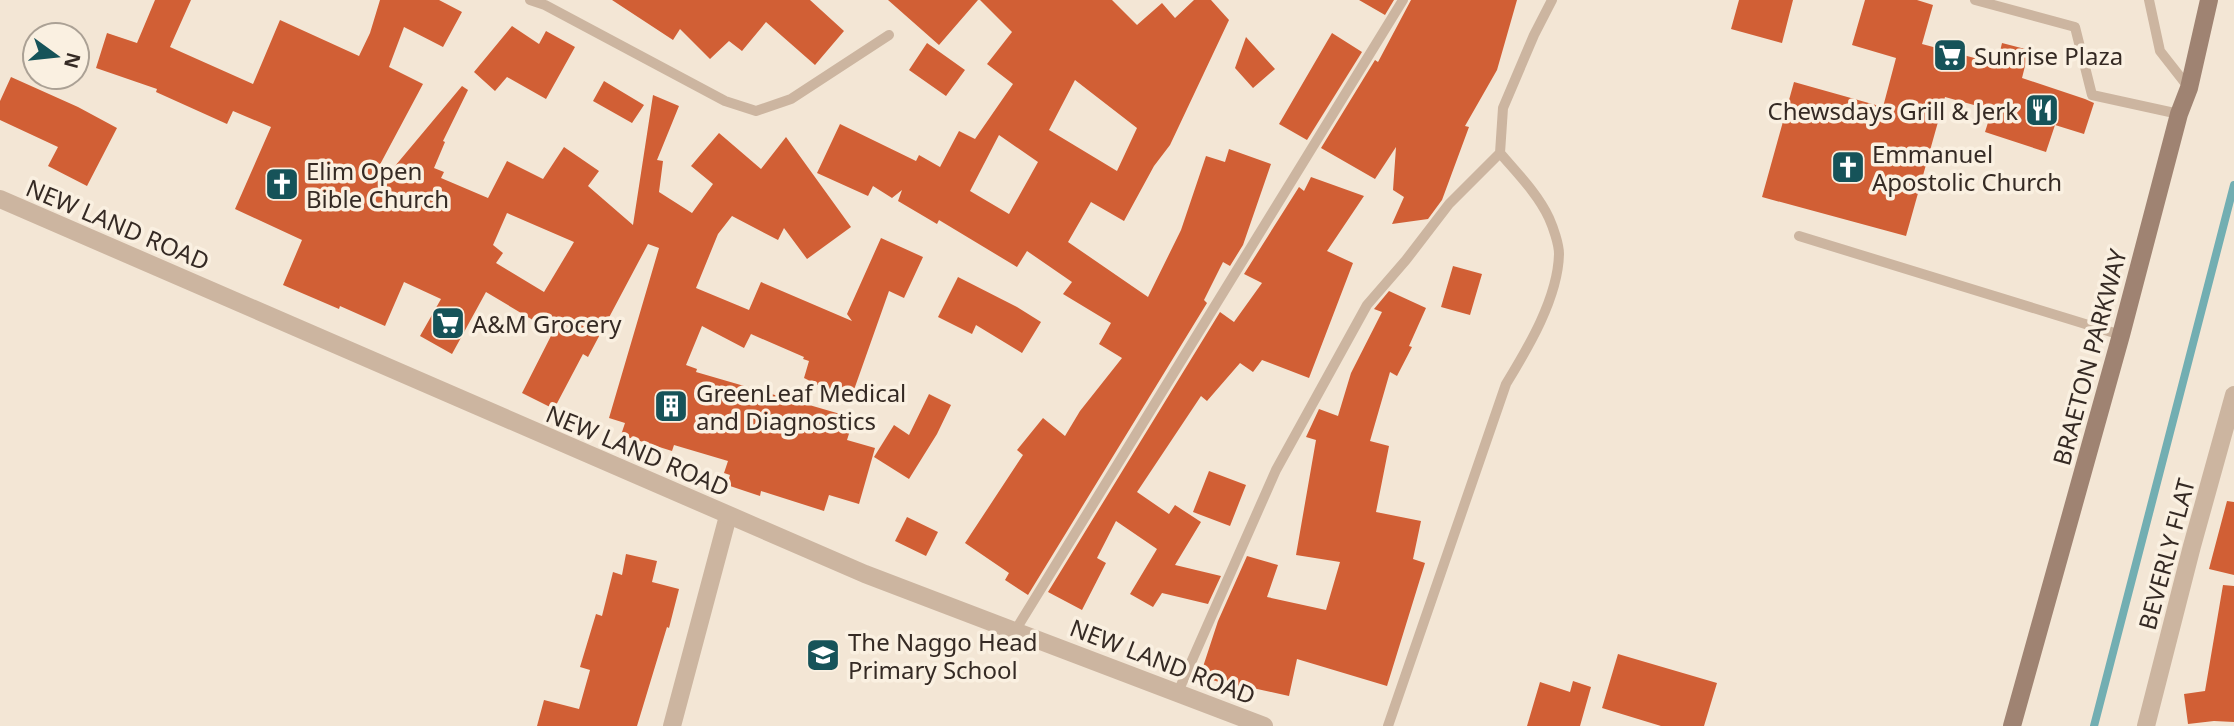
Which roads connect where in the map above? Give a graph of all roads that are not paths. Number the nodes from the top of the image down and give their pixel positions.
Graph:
1 (530, 0) edge
2 (1402, 0) edge
3 (1552, 0) edge
4 (1975, 0) edge
5 (2149, 0) edge
6 (2209, 0) edge
7 (889, 35) dead end
8 (2189, 88) junction
9 (2179, 114) junction
10 (1500, 153) junction
11 (0, 200) edge
12 (1799, 236) dead end
13 (2121, 335) junction
14 (2234, 395) edge
15 (728, 516) junction
16 (1015, 631) junction
17 (1178, 692) junction
18 (672, 726) edge
19 (1264, 726) edge
20 (1388, 726) edge
21 (2012, 726) edge
22 (2146, 726) edge

1 - 7 lane
2 - 16 lane
3 - 10 lane
4 - 9 lane
5 - 8 lane
6 - 8 main road, BRAETON PARKWAY
8 - 9 main road, BRAETON PARKWAY
9 - 13 main road, BRAETON PARKWAY
10 - 17 lane
10 - 20 lane
11 - 15 street, NEW LAND ROAD
12 - 13 lane
13 - 21 main road, BRAETON PARKWAY
14 - 22 street, BEVERLY FLAT
15 - 16 street, NEW LAND ROAD
15 - 18 street
16 - 17 street, NEW LAND ROAD
17 - 19 street, NEW LAND ROAD

